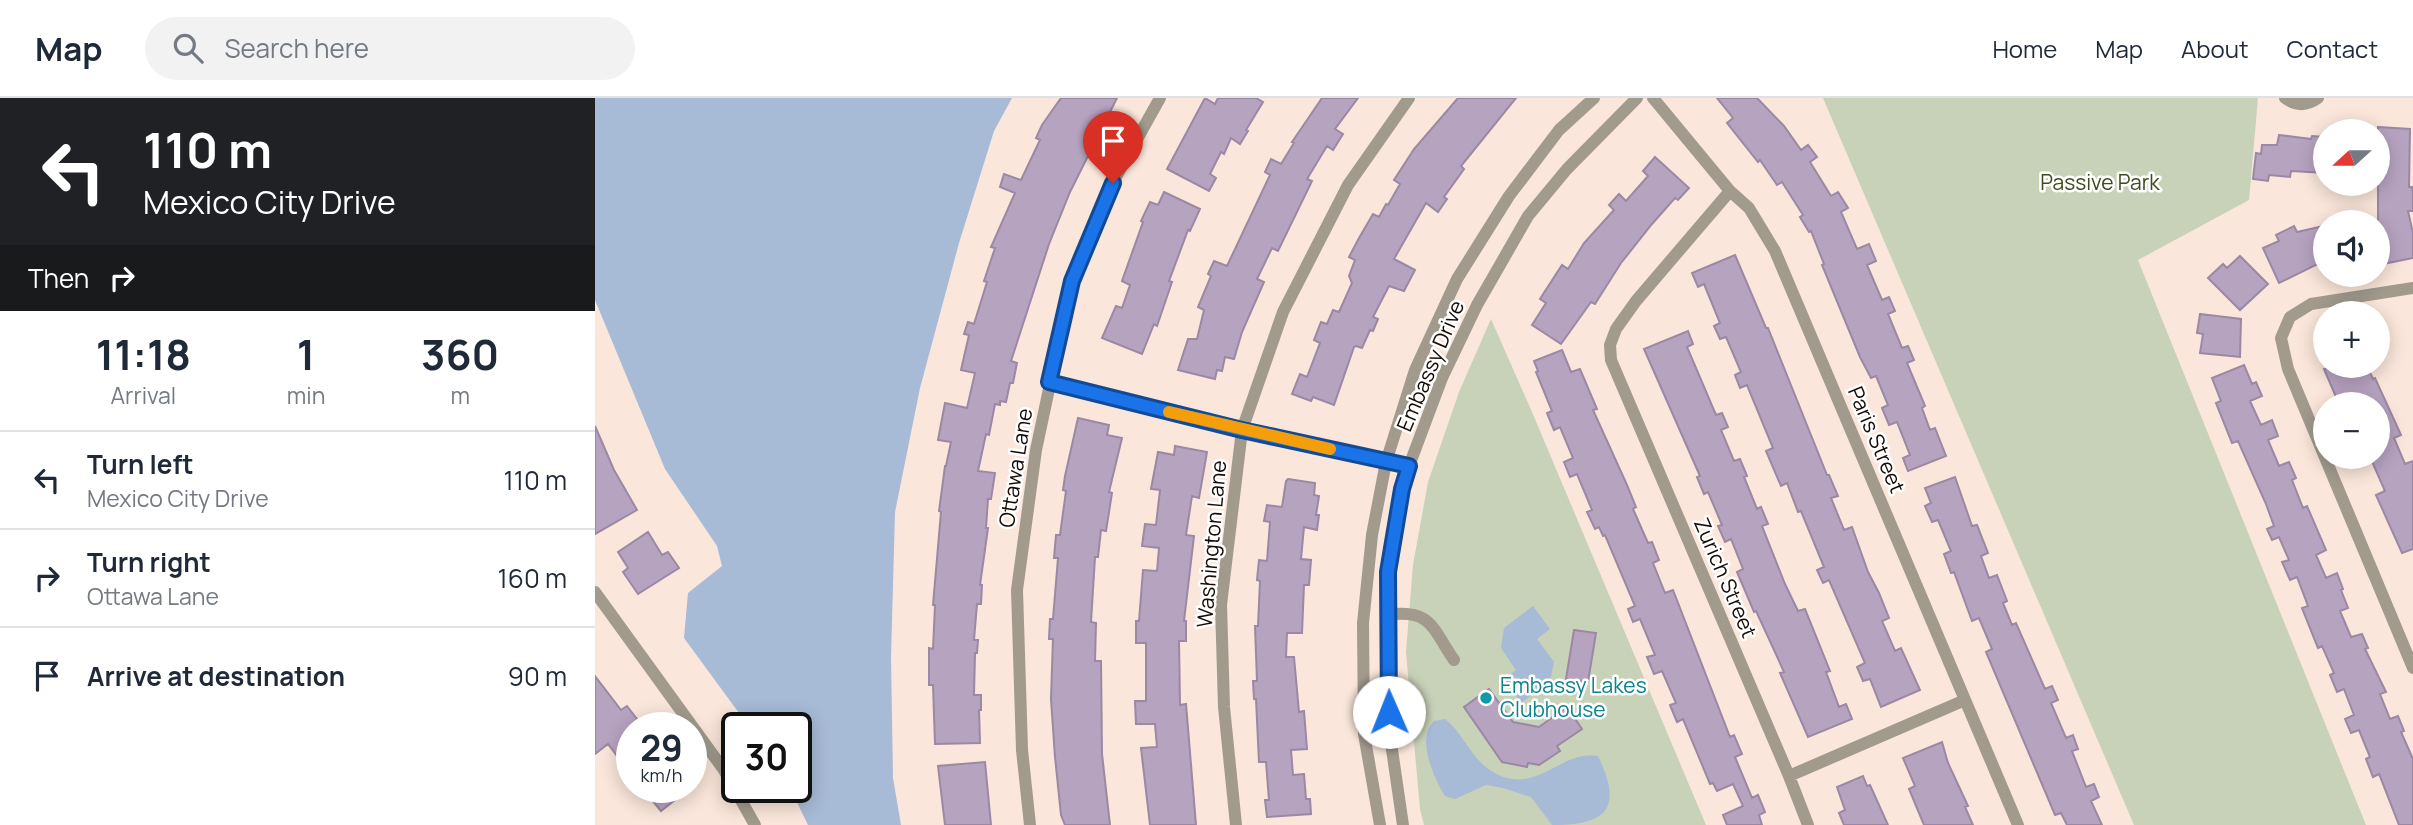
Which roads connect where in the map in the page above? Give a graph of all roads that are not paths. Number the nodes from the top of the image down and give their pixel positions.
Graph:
1 (1160, 98) edge
2 (1409, 98) edge
3 (1594, 98) edge
4 (1637, 98) edge
5 (1653, 98) edge
6 (2285, 98) edge
7 (2318, 98) edge
8 (1730, 191) junction
9 (2413, 288) edge
10 (1049, 382) junction
11 (1242, 430) junction
12 (1386, 462) junction
13 (1409, 466) junction
14 (595, 592) edge
15 (1387, 615) junction
16 (1454, 660) dead end
17 (2413, 668) edge
18 (1965, 700) junction
19 (1790, 776) junction
20 (755, 825) edge
21 (1030, 825) edge
22 (1236, 825) edge
23 (1380, 825) edge
24 (1403, 825) edge
25 (1808, 825) edge
26 (2018, 825) edge

1 - 10 street, Ottawa Lane
2 - 11 street, Washington Lane
3 - 12 street, Embassy Drive
4 - 13 street, Embassy Drive
5 - 8 street, Paris Street
6 - 7 street
8 - 18 street, Paris Street
8 - 19 street, Zurich Street
9 - 17 street
10 - 11 street
10 - 21 street, Ottawa Lane
11 - 12 street
11 - 22 street, Washington Lane
12 - 13 street
12 - 23 street, Embassy Drive
13 - 15 street, Embassy Drive
14 - 20 street
15 - 16 street
15 - 24 street, Embassy Drive
18 - 19 street
18 - 26 street, Paris Street
19 - 25 street, Zurich Street

